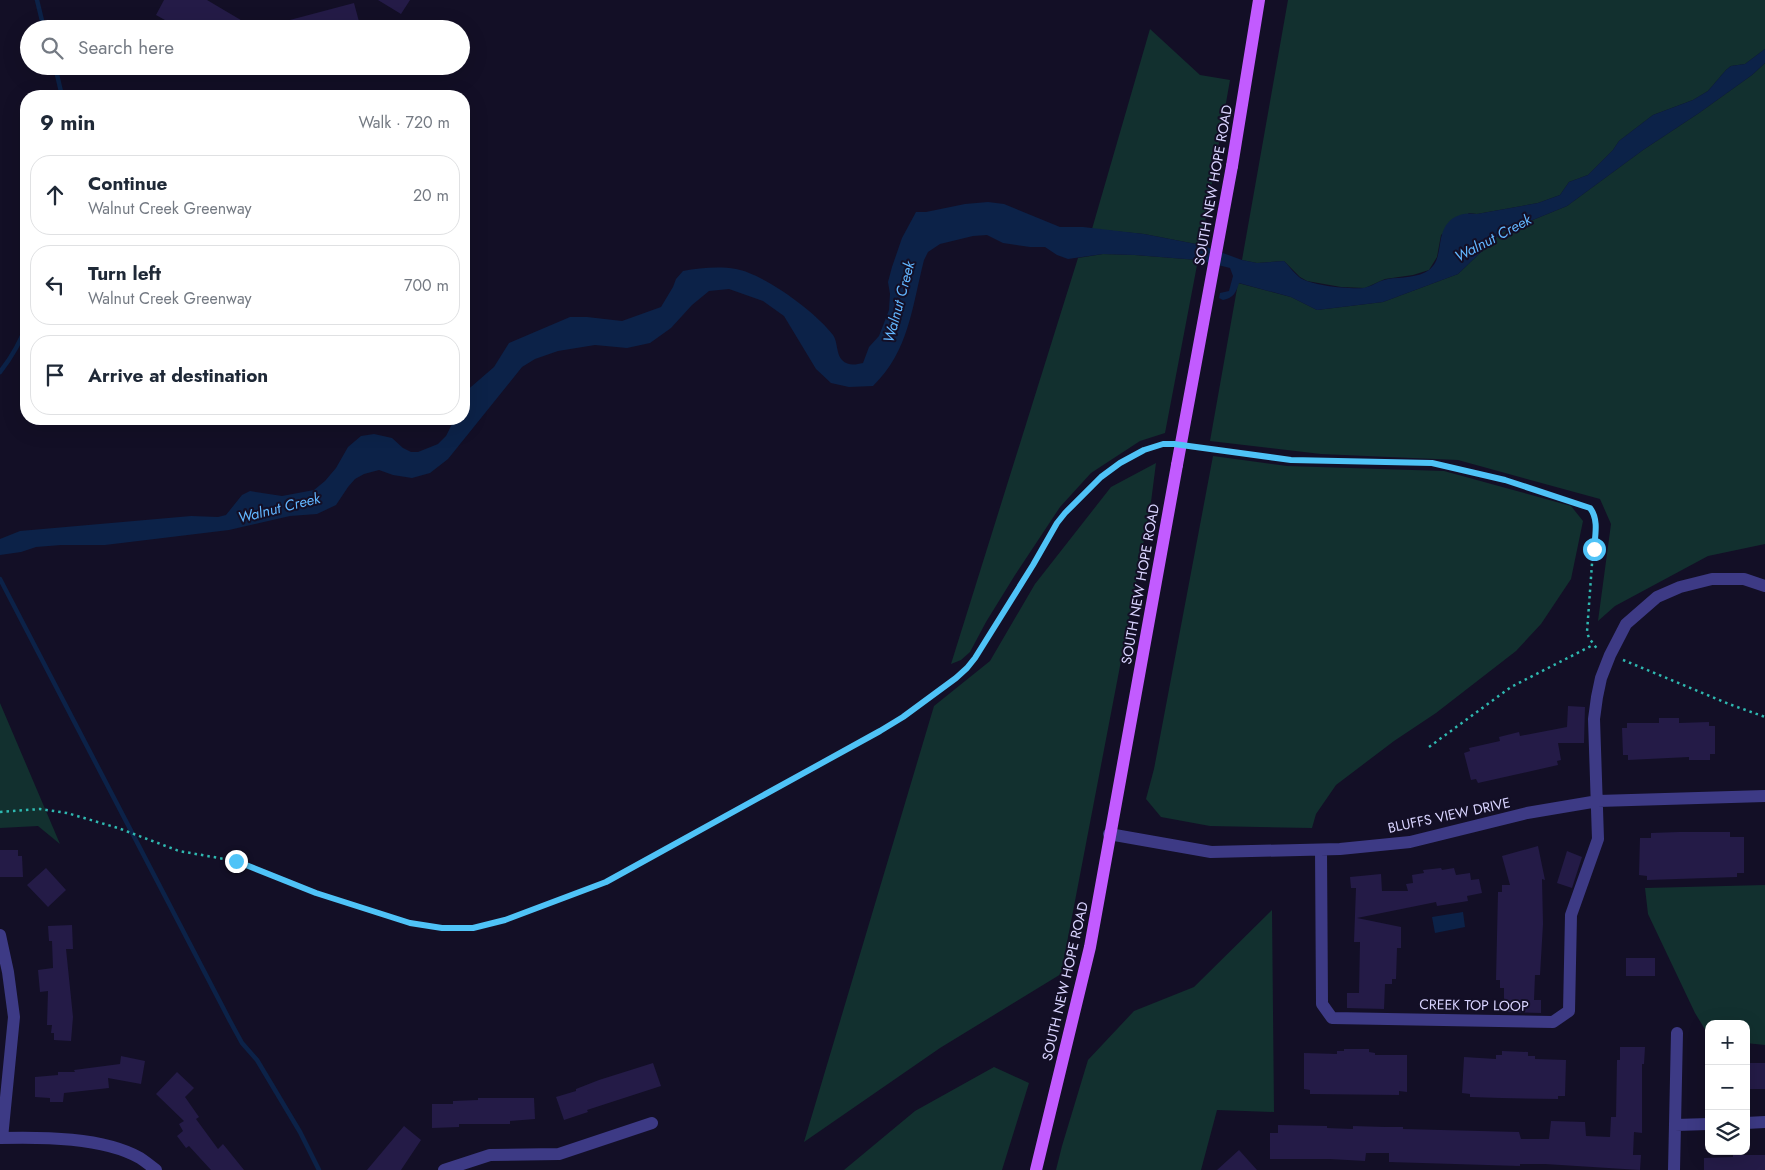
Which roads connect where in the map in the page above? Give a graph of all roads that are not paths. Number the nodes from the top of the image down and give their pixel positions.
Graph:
1 (1259, 0) edge
2 (1765, 586) edge
3 (1765, 796) edge
4 (1598, 801) junction
5 (1109, 834) junction
6 (1321, 850) junction
7 (0, 935) edge
8 (1677, 1032) dead end
9 (1765, 1122) edge
10 (652, 1123) dead end
11 (1750, 1123) edge
12 (1705, 1124) edge
13 (1675, 1125) junction
14 (1, 1138) edge
15 (156, 1170) edge
16 (444, 1170) edge
17 (1036, 1170) edge
18 (1674, 1170) edge

1 - 5 main road, SOUTH NEW HOPE ROAD, bridge
2 - 4 street
3 - 4 street, BLUFFS VIEW DRIVE
4 - 6 street, BLUFFS VIEW DRIVE
4 - 6 street, CREEK TOP LOOP
5 - 6 street, BLUFFS VIEW DRIVE
5 - 17 main road, SOUTH NEW HOPE ROAD
7 - 14 street
8 - 13 street
9 - 11 street
10 - 16 street
12 - 13 street
13 - 18 street
14 - 15 street

